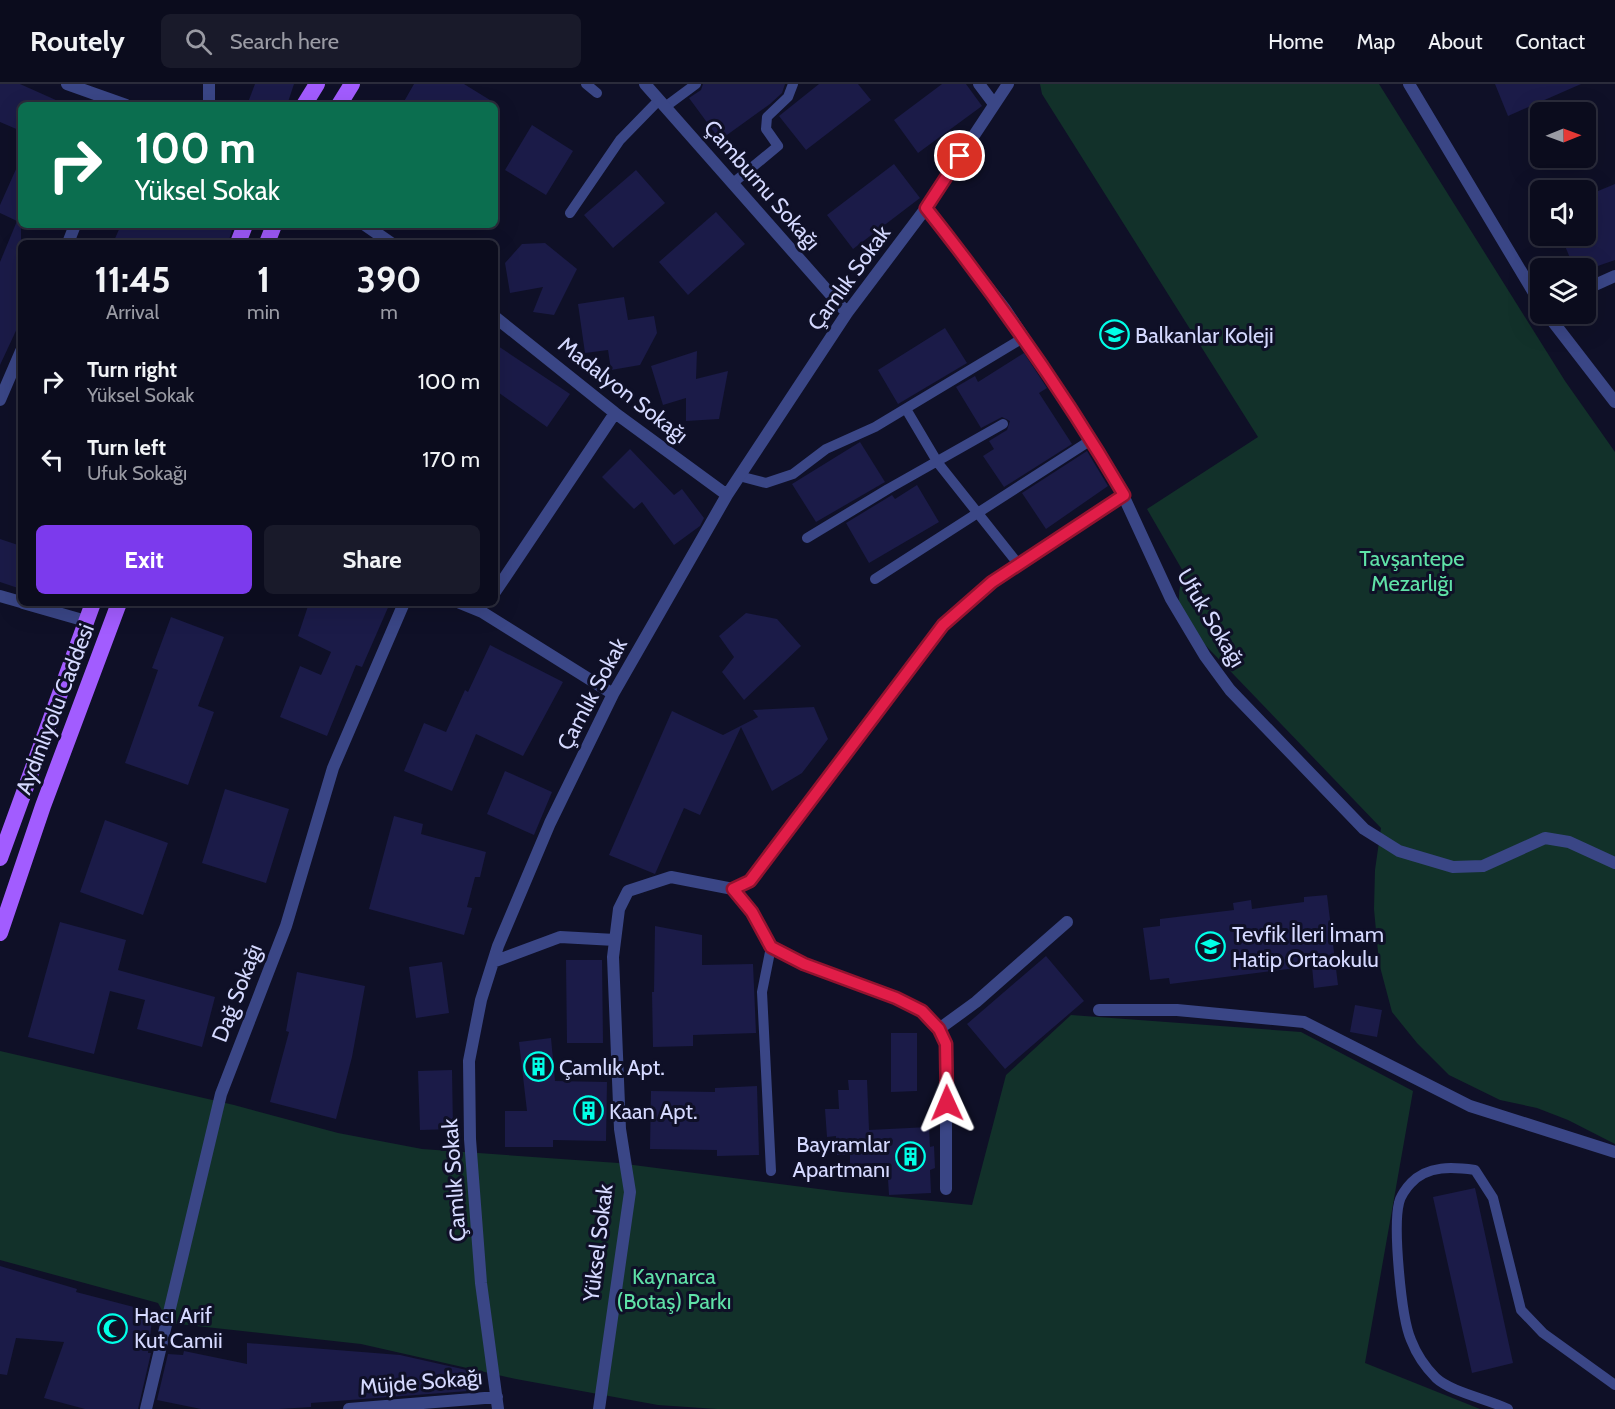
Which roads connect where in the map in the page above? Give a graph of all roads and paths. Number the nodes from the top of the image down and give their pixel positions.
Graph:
1 (67, 84) edge
2 (209, 84) edge
3 (317, 84) edge
4 (352, 84) edge
5 (586, 84) edge
6 (645, 84) edge
7 (696, 84) edge
8 (793, 84) edge
9 (979, 84) edge
10 (1008, 84) edge
11 (1409, 84) edge
12 (597, 93) dead end
13 (118, 102) edge
14 (209, 102) edge
15 (306, 102) edge
16 (341, 102) edge
17 (662, 103) junction
18 (994, 104) junction
19 (733, 183) junction
20 (926, 208) junction
21 (570, 213) dead end
22 (369, 228) edge
23 (387, 240) edge
24 (1615, 276) edge
25 (1596, 285) edge
26 (1530, 286) edge
27 (847, 313) junction
28 (498, 319) edge
29 (1555, 324) edge
30 (1023, 338) junction
31 (18, 358) edge
32 (0, 400) edge
33 (1615, 402) edge
34 (906, 409) junction
35 (615, 413) junction
36 (1003, 424) dead end
37 (1091, 440) junction
38 (938, 463) junction
39 (740, 476) junction
40 (727, 495) junction
41 (1124, 495) junction
42 (977, 513) junction
43 (807, 538) dead end
44 (1019, 565) junction
45 (875, 579) dead end
46 (498, 588) edge
47 (0, 596) edge
48 (18, 602) edge
49 (33, 606) edge
50 (92, 606) edge
51 (118, 606) edge
52 (403, 606) edge
53 (485, 608) edge
54 (86, 621) junction
55 (613, 694) junction
56 (0, 858) edge
57 (1615, 862) edge
58 (733, 889) junction
59 (1066, 922) dead end
60 (0, 933) edge
61 (615, 940) junction
62 (771, 947) junction
63 (493, 962) junction
64 (1099, 1010) dead end
65 (939, 1029) junction
66 (1615, 1152) edge
67 (771, 1172) dead end
68 (946, 1189) dead end
69 (1615, 1385) edge
70 (497, 1403) edge
71 (146, 1409) edge
72 (349, 1409) edge
73 (599, 1409) edge
74 (1508, 1409) edge

1 - 13 street
2 - 14 street
3 - 15 main road
4 - 16 main road
5 - 12 lane
6 - 17 street, Çamburnu Sokağı
7 - 17 lane
8 - 19 lane
9 - 18 street
10 - 18 street, Çamlık Sokak
11 - 26 street
17 - 19 street, Çamburnu Sokağı
17 - 21 lane
18 - 20 street, Çamlık Sokak
19 - 27 street, Çamburnu Sokağı
20 - 27 street, Çamlık Sokak
20 - 30 street, Ufuk Sokağı
22 - 23 street
24 - 25 street
27 - 39 street, Çamlık Sokak
28 - 35 street, Madalyon Sokağı
29 - 33 street
30 - 34 lane
30 - 37 street, Ufuk Sokağı
31 - 32 street
34 - 38 lane
34 - 39 lane
35 - 40 street, Madalyon Sokağı
35 - 46 street
36 - 38 lane
37 - 41 street, Ufuk Sokağı
37 - 42 lane
38 - 42 lane
38 - 43 lane
39 - 40 street, Çamlık Sokak
40 - 55 street, Çamlık Sokak
41 - 44 street
41 - 57 street, Ufuk Sokağı
42 - 44 lane
42 - 45 lane
44 - 58 street
47 - 48 street
49 - 54 street
50 - 54 main road
51 - 60 main road, Aydınlıyolu Caddesi
52 - 71 street, Dağ Sokağı
53 - 55 street
54 - 56 main road
55 - 63 street, Çamlık Sokak
58 - 61 street, Yüksel Sokak
58 - 62 street
59 - 65 street
61 - 63 street
61 - 73 street, Yüksel Sokak
62 - 65 street
62 - 67 lane
63 - 70 street, Çamlık Sokak
64 - 66 street
65 - 68 street
69 - 74 lane
70 - 72 street, Müjde Sokağı

